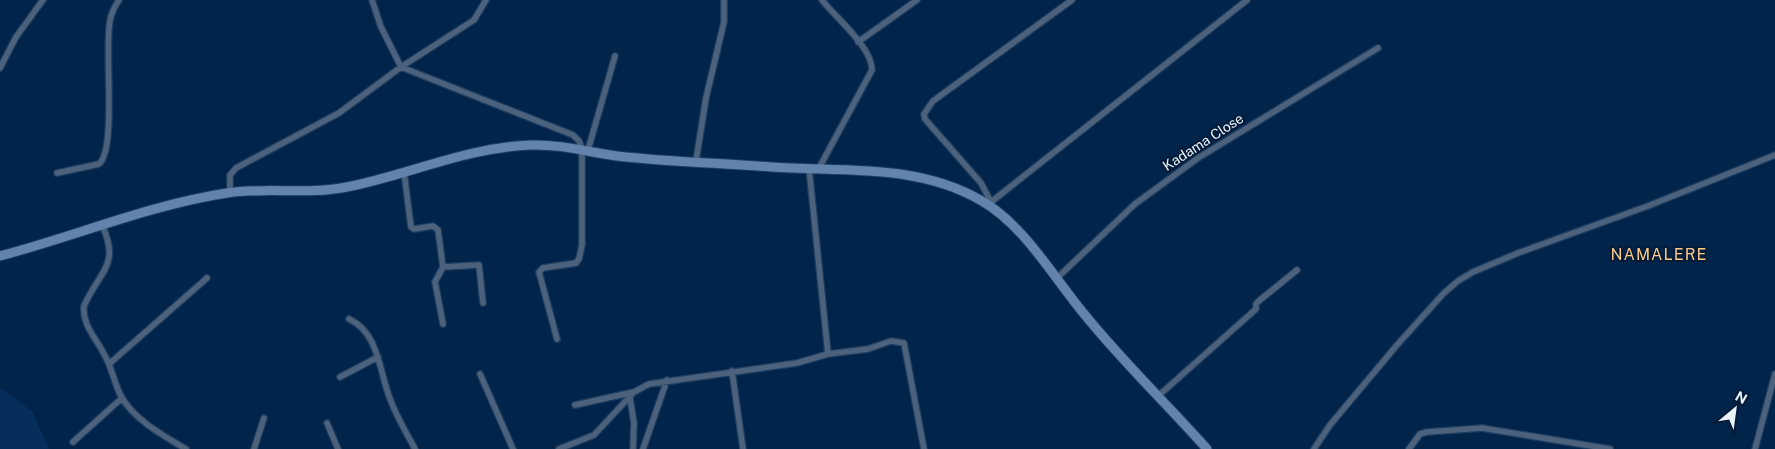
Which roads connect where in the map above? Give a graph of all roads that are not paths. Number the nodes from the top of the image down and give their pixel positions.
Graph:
1 (43, 0) edge
2 (119, 0) edge
3 (372, 0) edge
4 (486, 0) edge
5 (724, 0) edge
6 (822, 0) edge
7 (917, 0) edge
8 (1072, 0) edge
9 (1247, 0) edge
10 (858, 42) junction
11 (1378, 48) dead end
12 (615, 56) dead end
13 (401, 67) junction
14 (0, 68) edge
15 (585, 150) junction
16 (1775, 155) edge
17 (696, 161) junction
18 (809, 168) junction
19 (819, 168) junction
20 (404, 172) junction
21 (57, 173) dead end
22 (230, 193) junction
23 (993, 205) junction
24 (102, 225) junction
25 (0, 256) edge
26 (443, 267) junction
27 (1297, 270) dead end
28 (207, 278) dead end
29 (1057, 278) junction
30 (483, 303) dead end
31 (349, 319) dead end
32 (443, 324) dead end
33 (557, 339) dead end
34 (828, 354) junction
35 (378, 357) junction
36 (109, 364) junction
37 (732, 371) junction
38 (480, 374) dead end
39 (1775, 374) edge
40 (340, 377) dead end
41 (667, 380) junction
42 (632, 395) junction
43 (1157, 397) junction
44 (122, 398) junction
45 (576, 406) dead end
46 (264, 418) dead end
47 (326, 423) dead end
48 (72, 442) dead end
49 (186, 449) edge
50 (254, 449) edge
51 (338, 449) edge
52 (414, 449) edge
53 (513, 449) edge
54 (559, 449) edge
55 (633, 449) edge
56 (643, 449) edge
57 (743, 449) edge
58 (924, 449) edge
59 (1207, 449) edge
60 (1314, 449) edge
61 (1409, 449) edge
62 (1610, 449) edge
63 (1755, 449) edge

1 - 14 street
2 - 21 street
3 - 13 street
4 - 13 street
5 - 17 street
6 - 10 street
7 - 10 street
8 - 23 street
9 - 23 street
10 - 19 street
11 - 29 street, Kadama Close
12 - 15 street
13 - 15 street
13 - 22 street
15 - 17 street
15 - 20 street
15 - 33 street
16 - 60 street
17 - 18 street
18 - 19 street
18 - 34 street
19 - 23 street
20 - 22 street
20 - 26 street
22 - 24 street
23 - 29 street
24 - 25 street
24 - 36 street
26 - 30 street
26 - 32 street
27 - 43 street
28 - 36 street
29 - 43 street
31 - 35 street
34 - 37 street
34 - 58 street
35 - 40 street
35 - 52 street
36 - 44 street
37 - 41 street
37 - 57 street
38 - 53 street
39 - 63 street
41 - 42 street
41 - 56 street
42 - 45 street
42 - 54 street
42 - 55 street
43 - 59 street
44 - 48 street
44 - 49 street
46 - 50 street
47 - 51 street
61 - 62 street

